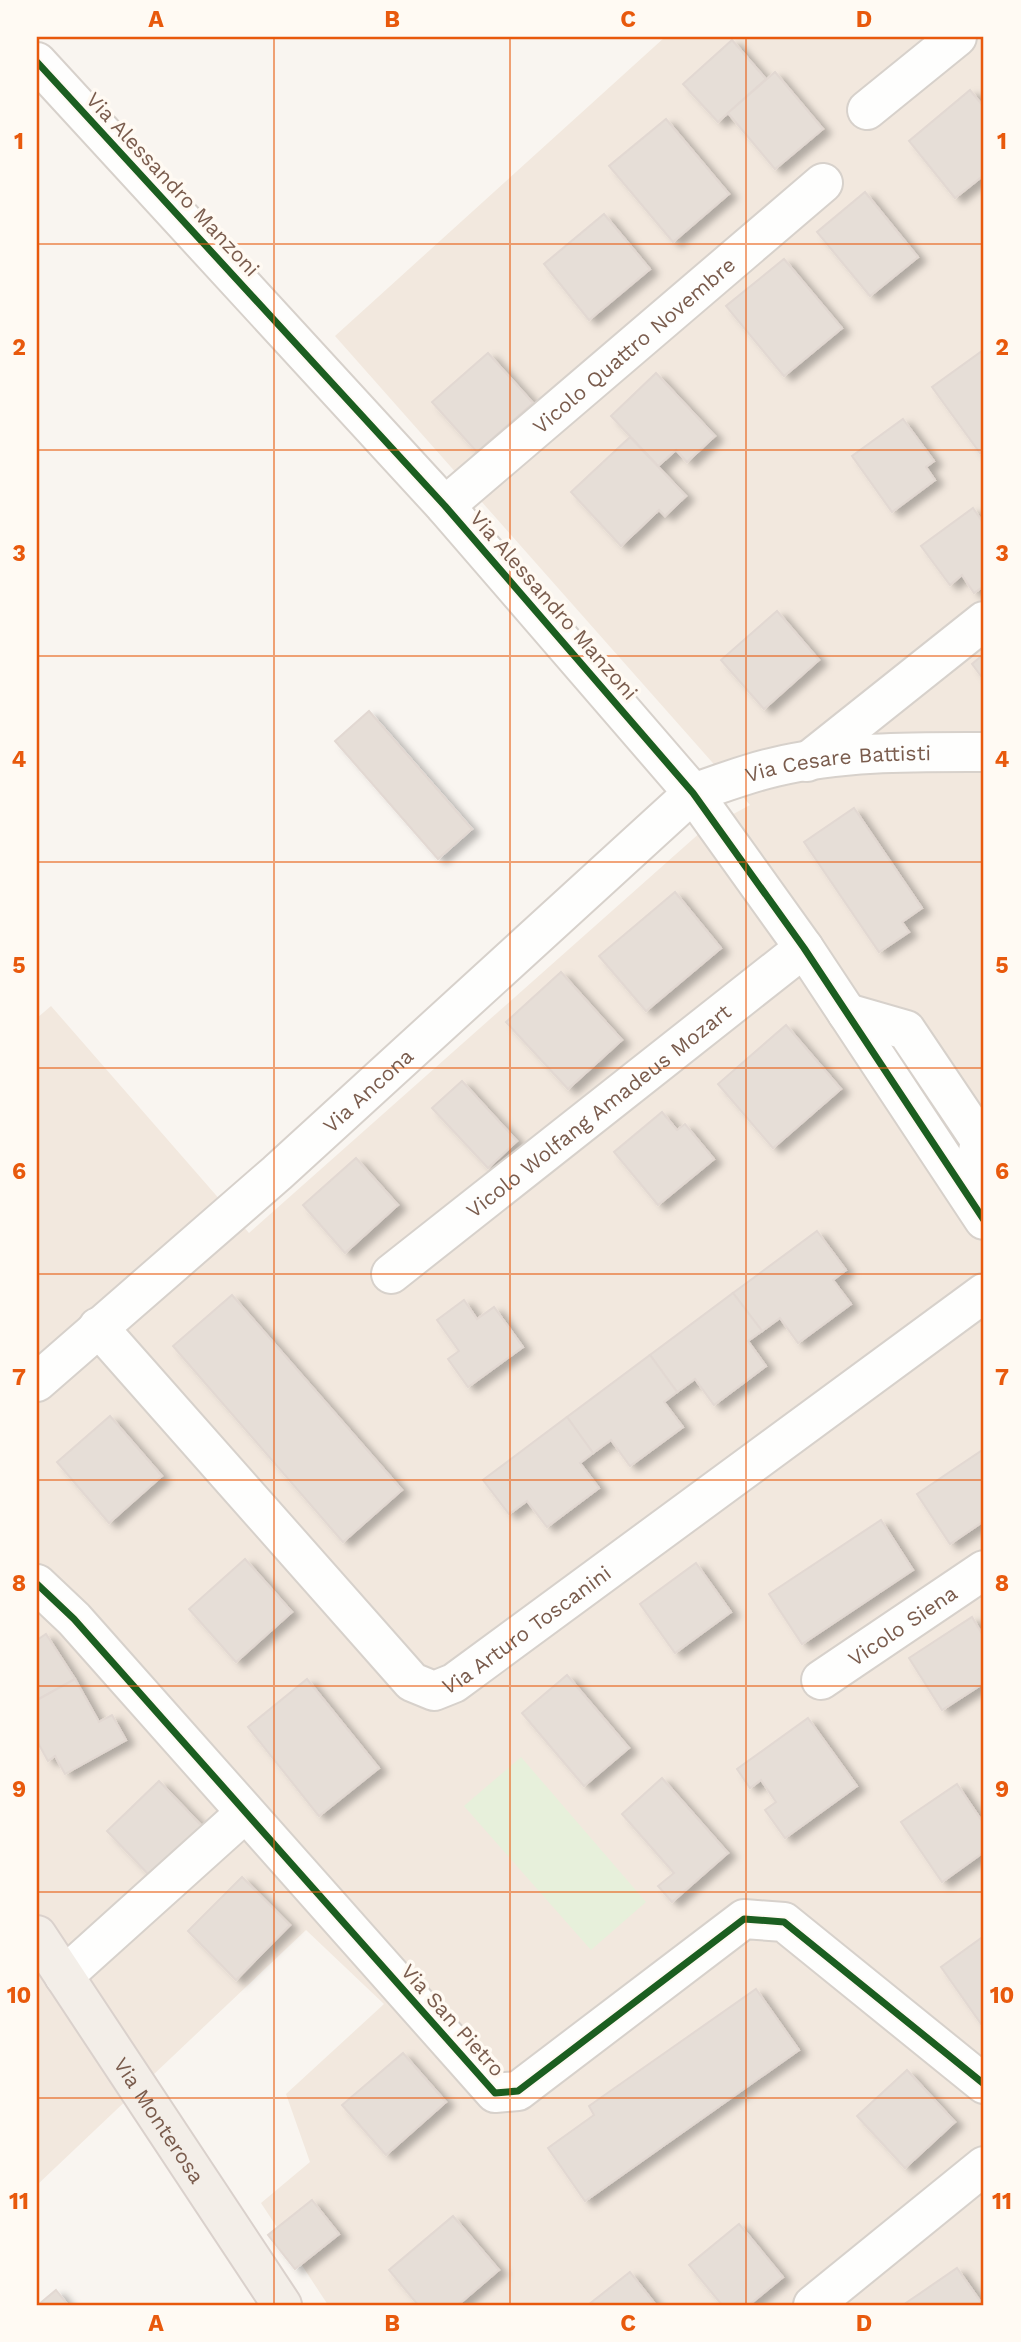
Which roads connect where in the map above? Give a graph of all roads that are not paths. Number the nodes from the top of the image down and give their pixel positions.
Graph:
1 (957, 37) edge
2 (37, 62) edge
3 (867, 110) dead end
4 (822, 183) dead end
5 (445, 506) junction
6 (984, 621) edge
7 (984, 752) edge
8 (807, 762) junction
9 (693, 793) junction
10 (804, 948) junction
11 (977, 1209) edge
12 (391, 1274) dead end
13 (984, 1293) edge
14 (98, 1327) junction
15 (37, 1382) edge
16 (984, 1570) edge
17 (37, 1584) edge
18 (821, 1680) dead end
19 (246, 1813) junction
20 (37, 1935) edge
21 (64, 1976) junction
22 (984, 2084) edge
23 (984, 2166) edge
24 (282, 2305) edge
25 (813, 2305) edge

1 - 3 street
2 - 5 street, Via Alessandro Manzoni
4 - 5 street, Vicolo Quattro Novembre
5 - 9 street, Via Alessandro Manzoni
6 - 8 street
7 - 8 street, Via Cesare Battisti
8 - 9 street, Via Cesare Battisti
9 - 10 street, Via Alessandro Manzoni
9 - 14 street, Via Ancona
10 - 11 street, Via Alessandro Manzoni
10 - 12 street, Vicolo Wolfang Amadeus Mozart
13 - 14 street, Via Arturo Toscanini
14 - 15 street, Via Ancona
16 - 18 street, Vicolo Siena
17 - 19 street, Via San Pietro
19 - 21 street
19 - 22 street, Via San Pietro
20 - 21 main road, Via Monterosa
21 - 24 main road, Via Monterosa
23 - 25 street

